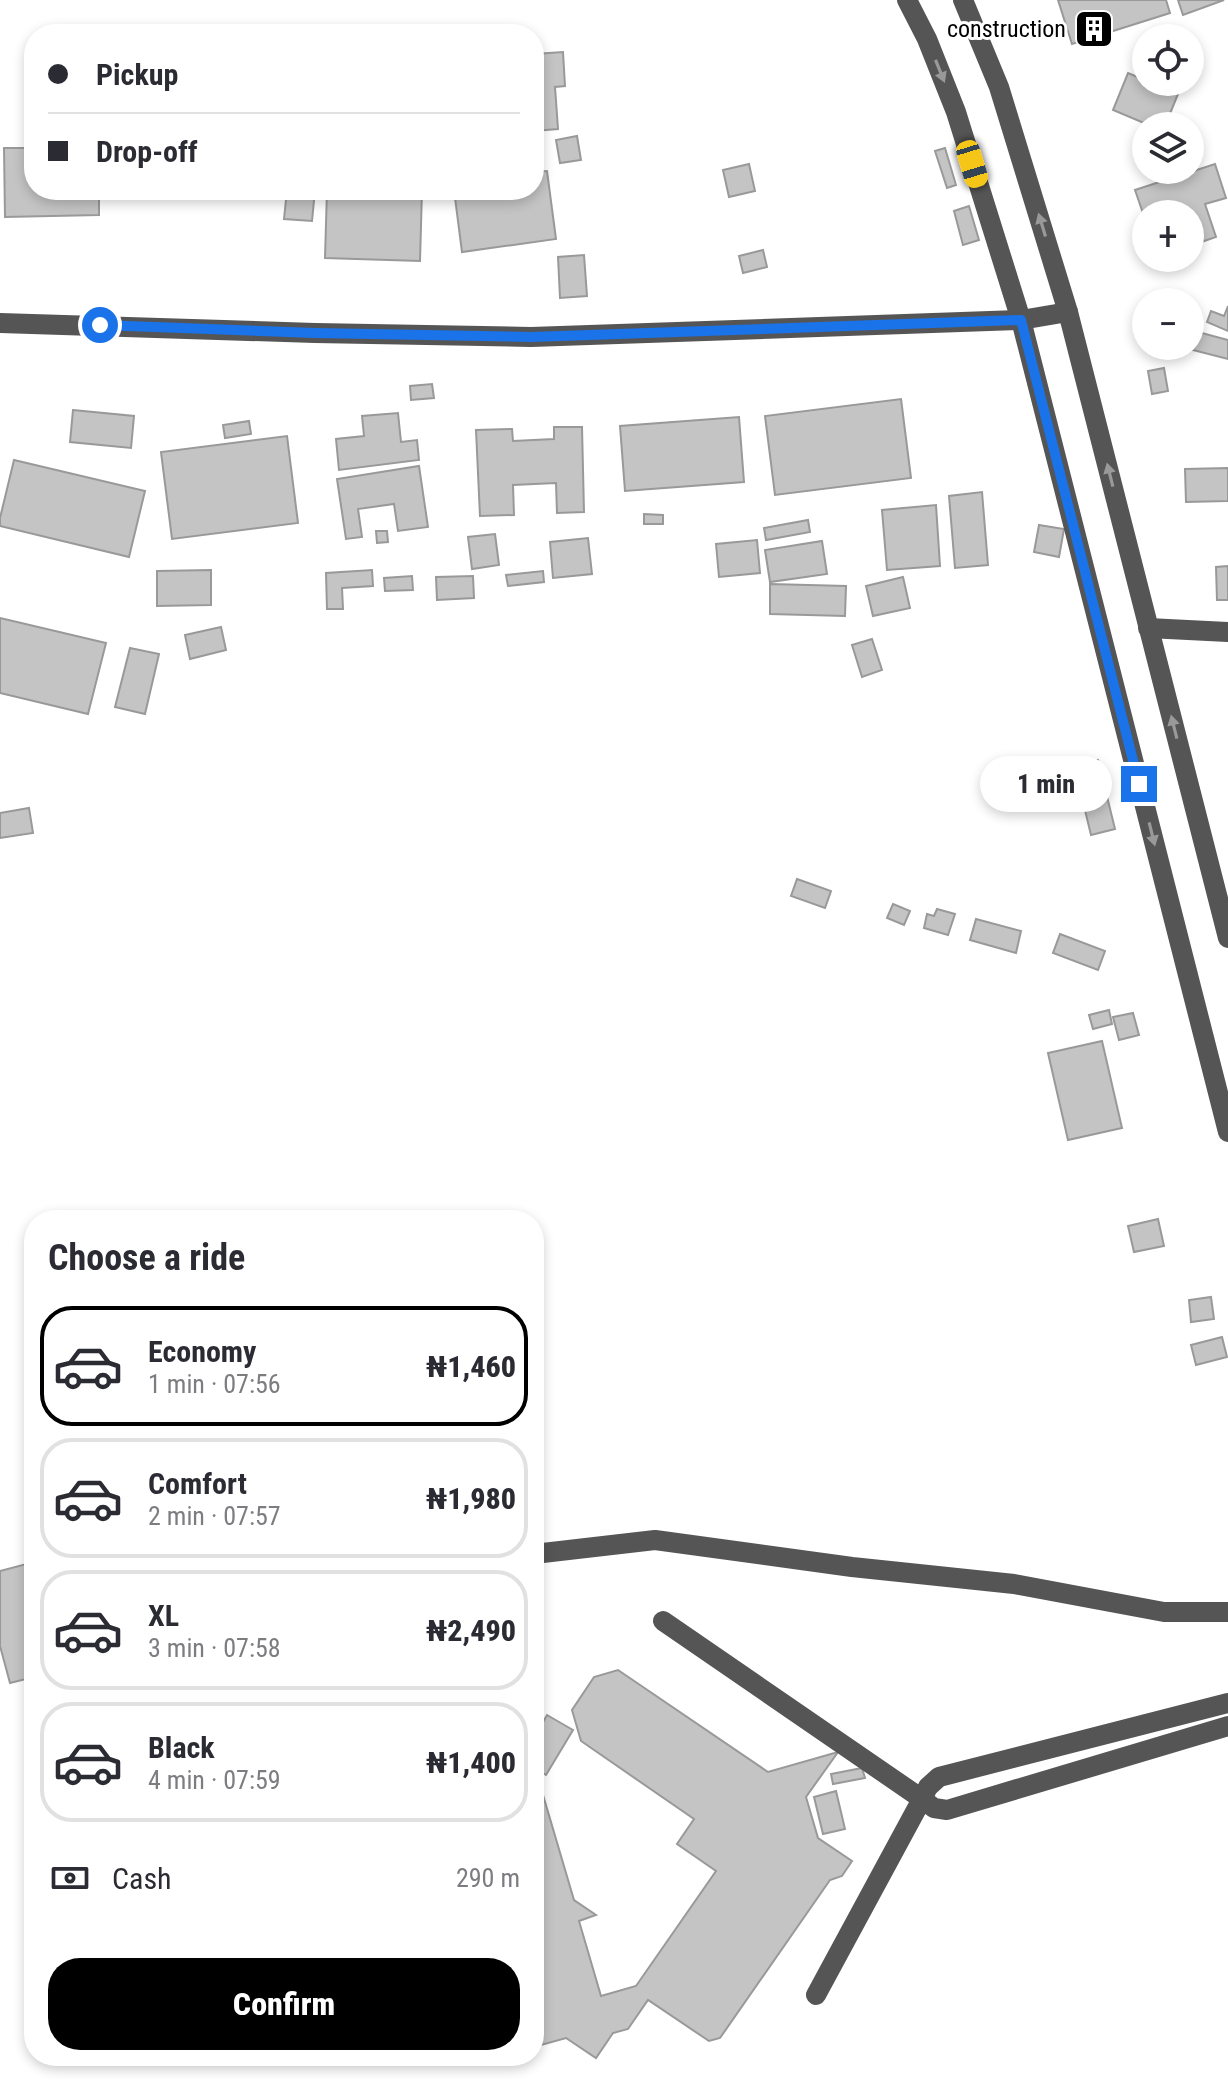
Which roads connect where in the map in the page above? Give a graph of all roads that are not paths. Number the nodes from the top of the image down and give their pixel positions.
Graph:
1 (907, 0) edge
2 (963, 0) edge
3 (1068, 312) junction
4 (1021, 320) junction
5 (0, 323) edge
6 (1148, 628) junction
7 (1228, 632) edge
8 (1228, 938) edge
9 (1228, 1132) edge
10 (544, 1553) edge
11 (1228, 1612) edge
12 (663, 1621) dead end
13 (1228, 1703) edge
14 (1228, 1726) edge
15 (922, 1799) junction
16 (816, 1995) dead end

1 -> 4 street
3 -> 2 street
3 - 4 street
6 -> 3 street
4 - 5 street
4 -> 9 street
6 - 7 street
8 -> 6 street
10 - 11 street
12 - 15 street
13 - 15 street
14 - 15 street
15 - 16 street

